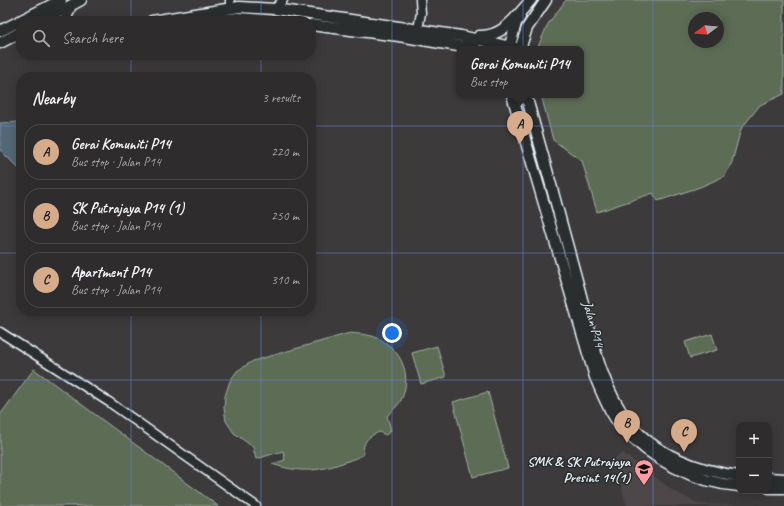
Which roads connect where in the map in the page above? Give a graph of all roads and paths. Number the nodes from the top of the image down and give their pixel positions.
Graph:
1 (61, 0) edge
2 (81, 0) edge
3 (283, 0) edge
4 (420, 0) edge
5 (531, 0) edge
6 (546, 0) edge
7 (230, 4) edge
8 (71, 5) junction
9 (275, 9) junction
10 (45, 16) edge
11 (46, 16) edge
12 (67, 16) edge
13 (175, 16) edge
14 (16, 26) edge
15 (316, 26) edge
16 (418, 29) junction
17 (0, 31) edge
18 (16, 35) edge
19 (461, 36) junction
20 (16, 40) edge
21 (3, 42) edge
22 (456, 46) edge
23 (501, 46) edge
24 (510, 46) edge
25 (521, 46) edge
26 (513, 98) edge
27 (527, 98) edge
28 (0, 332) edge
29 (736, 476) edge
30 (772, 478) edge
31 (784, 479) edge
32 (736, 486) edge
33 (772, 488) edge
34 (784, 488) edge
35 (256, 506) edge

1 - 10 main road
2 - 8 main road
3 - 9 street
4 - 16 street
5 - 19 main road
5 - 24 main road
6 - 25 main road
7 - 9 main road
7 - 13 main road
8 - 11 main road
8 - 12 main road
9 - 16 main road
14 - 17 main road
15 - 22 main road
16 - 19 main road
18 - 21 main road
19 - 23 main road
20 - 21 main road
26 - 32 main road, Jalan P14
27 - 29 main road, Jalan P14
28 - 35 street
30 - 31 main road
33 - 34 main road

